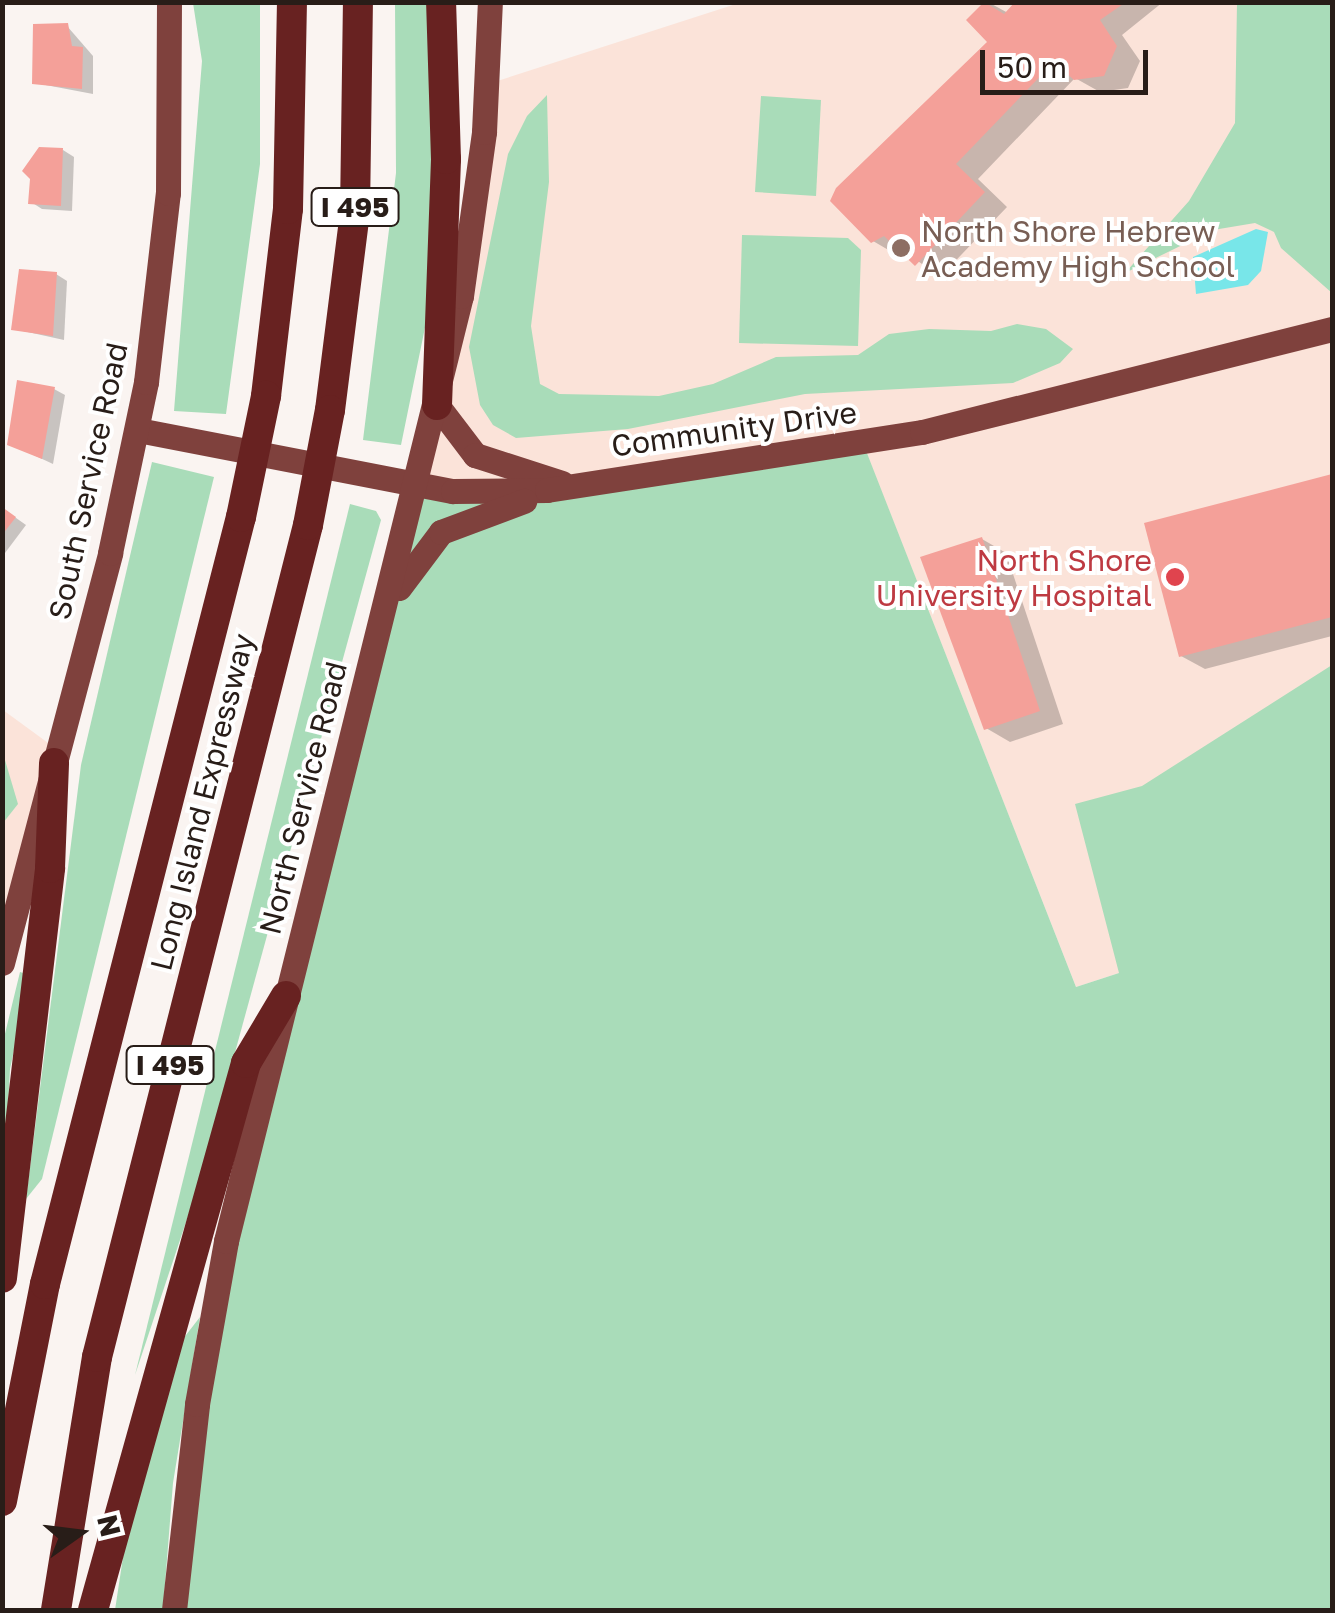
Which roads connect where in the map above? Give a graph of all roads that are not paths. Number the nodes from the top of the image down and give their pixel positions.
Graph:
1 (169, 2) edge
2 (292, 2) edge
3 (358, 2) edge
4 (441, 2) edge
5 (490, 2) edge
6 (1332, 329) edge
7 (436, 405) junction
8 (138, 430) junction
9 (416, 486) junction
10 (572, 486) junction
11 (383, 615) junction
12 (54, 762) junction
13 (2, 963) edge
14 (286, 996) junction
15 (2, 1278) edge
16 (2, 1501) edge
17 (56, 1610) edge
18 (93, 1610) edge
19 (174, 1610) edge

1 - 8 main road, South Service Road
2 - 16 highway, Long Island Expressway / I 495, bridge
3 - 17 highway, Long Island Expressway / I 495, bridge
4 - 7 highway
5 - 7 main road, North Service Road
6 - 10 main road, Community Drive
7 - 9 main road, North Service Road
7 - 10 main road
8 - 9 main road, Community Drive
8 - 12 main road, South Service Road
9 - 10 main road, Community Drive
9 - 11 main road, North Service Road
10 - 11 main road
11 - 14 main road, North Service Road
12 - 13 main road, South Service Road
12 - 15 highway
14 - 18 highway
14 - 19 main road, North Service Road

